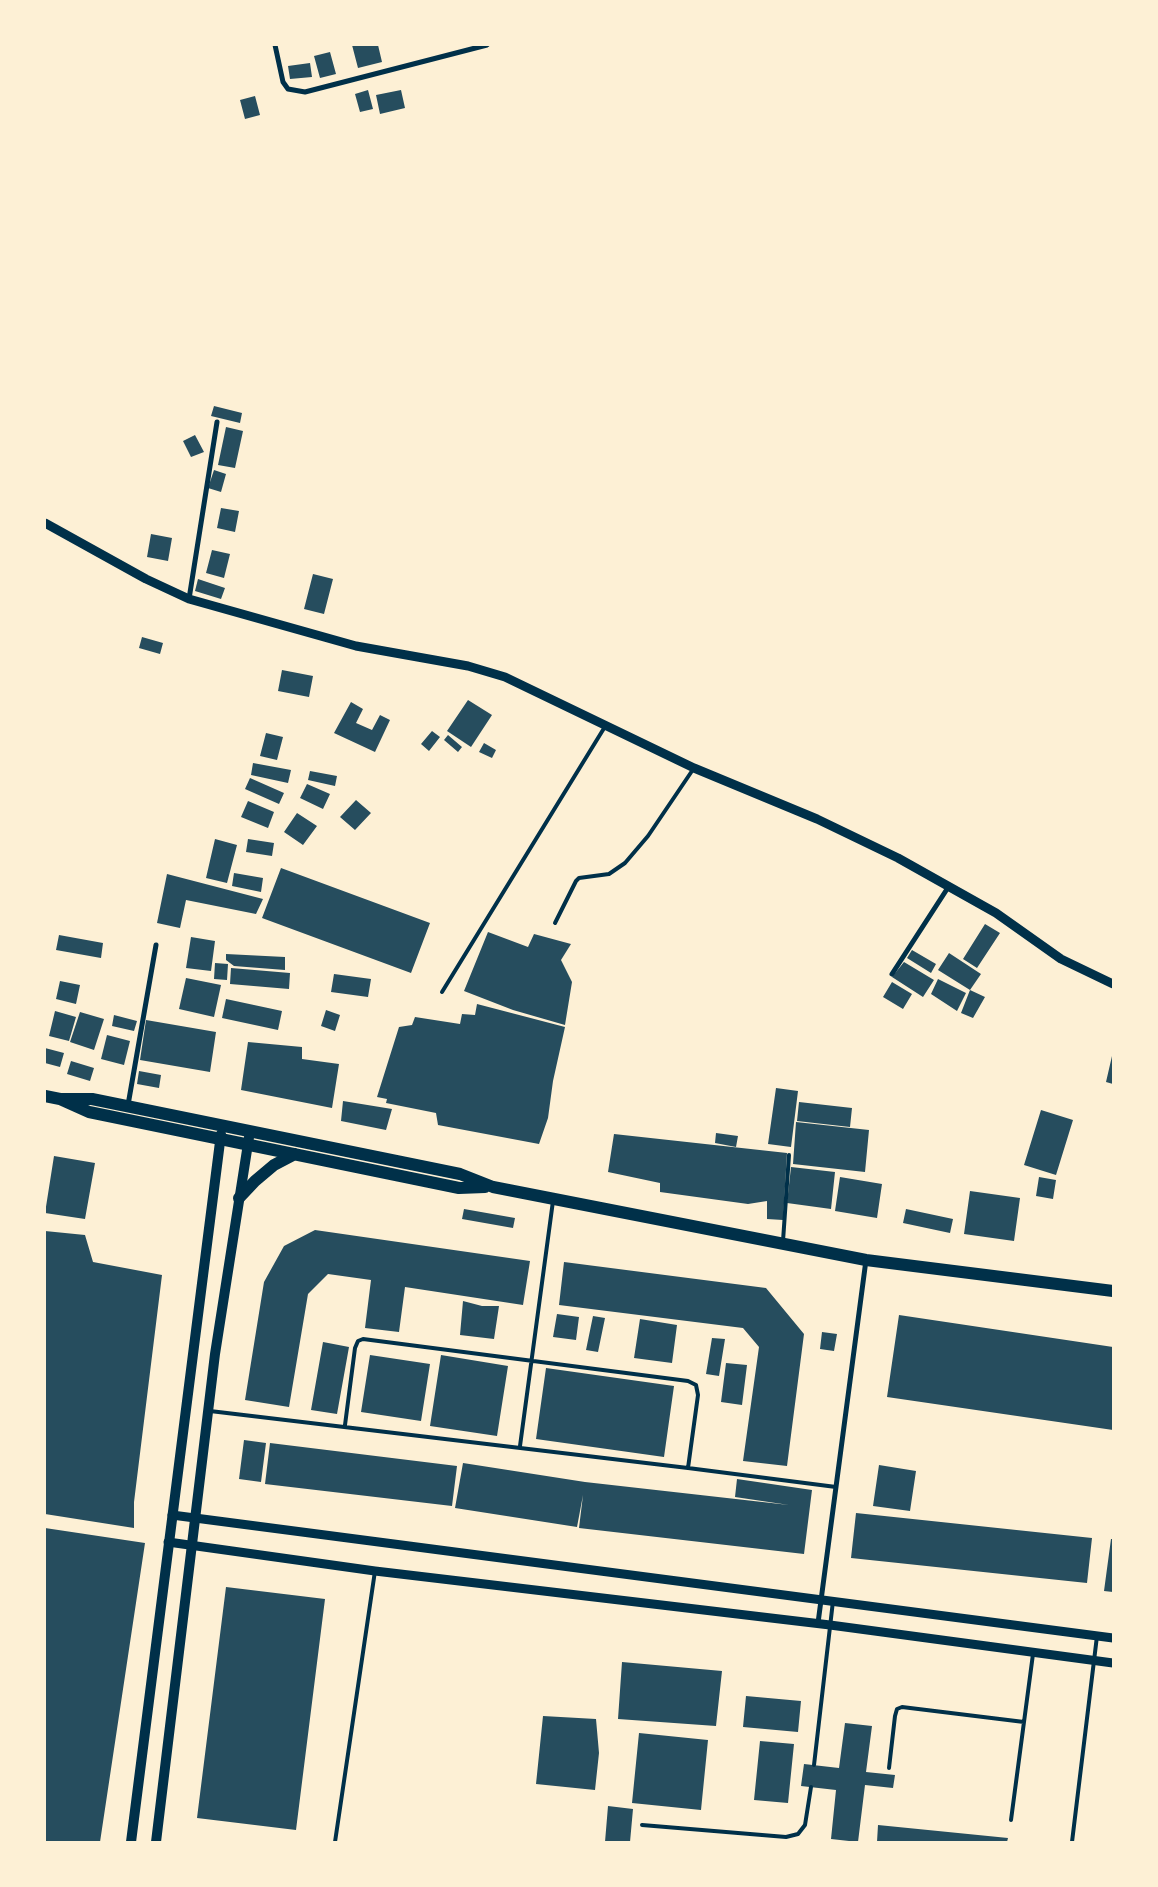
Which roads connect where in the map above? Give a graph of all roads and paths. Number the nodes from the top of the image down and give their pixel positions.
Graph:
1 (275, 45) edge
2 (487, 45) edge
3 (217, 422) dead end
4 (45, 523) edge
5 (189, 599) junction
6 (606, 725) junction
7 (694, 768) junction
8 (950, 886) junction
9 (555, 924) dead end
10 (156, 945) dead end
11 (892, 974) dead end
12 (1113, 984) edge
13 (442, 992) dead end
14 (45, 1096) edge
15 (60, 1099) junction
16 (128, 1106) junction
17 (222, 1125) junction
18 (250, 1131) junction
19 (220, 1138) junction
20 (248, 1144) junction
21 (295, 1154) junction
22 (789, 1155) dead end
23 (493, 1187) junction
24 (238, 1198) junction
25 (553, 1198) junction
26 (783, 1243) junction
27 (866, 1260) junction
28 (1113, 1291) edge
29 (531, 1360) junction
30 (208, 1410) junction
31 (345, 1425) junction
32 (520, 1446) junction
33 (688, 1468) junction
34 (836, 1487) junction
35 (172, 1515) junction
36 (194, 1518) junction
37 (168, 1542) junction
38 (191, 1544) junction
39 (375, 1571) junction
40 (821, 1600) junction
41 (833, 1601) junction
42 (818, 1624) junction
43 (830, 1625) junction
44 (1097, 1636) junction
45 (1113, 1638) edge
46 (1032, 1654) junction
47 (1094, 1660) junction
48 (1113, 1663) edge
49 (1024, 1722) junction
50 (814, 1766) dead end
51 (889, 1768) dead end
52 (811, 1786) dead end
53 (1011, 1820) dead end
54 (642, 1825) dead end
55 (131, 1842) edge
56 (136, 1842) edge
57 (156, 1842) edge
58 (335, 1842) edge
59 (1072, 1842) edge

1 - 2 street
3 - 5 street
4 - 5 street
5 - 6 street
6 - 7 street
6 - 13 lane
7 - 8 street
7 - 9 lane
8 - 11 street
8 - 12 street
10 - 16 street
14 - 15 highway
15 - 16 highway
15 - 19 highway
16 - 17 highway
17 - 18 highway
17 - 19 main road
18 - 20 main road
18 - 23 highway
19 - 20 highway
19 - 35 main road
20 - 21 highway
20 - 24 main road
21 - 23 highway
21 - 24 highway
22 - 26 lane
23 - 25 highway
24 - 30 main road
25 - 26 highway
25 - 29 lane
26 - 27 highway
27 - 28 highway
27 - 34 street
29 - 31 lane
29 - 32 lane
29 - 33 lane
30 - 31 lane
30 - 36 main road
31 - 32 lane
32 - 33 lane
33 - 34 lane
34 - 40 street
35 - 36 street
35 - 37 main road
36 - 38 main road
36 - 40 street
37 - 38 street
37 - 55 main road
38 - 39 street
38 - 57 main road
39 - 42 street
39 - 58 lane
40 - 41 street
40 - 42 street
41 - 43 lane
41 - 44 street
42 - 43 street
43 - 46 street
43 - 50 lane
44 - 45 street
44 - 47 lane
46 - 47 street
46 - 49 lane
47 - 48 street
47 - 59 lane
49 - 51 lane
49 - 53 lane
52 - 54 lane
55 - 56 street

